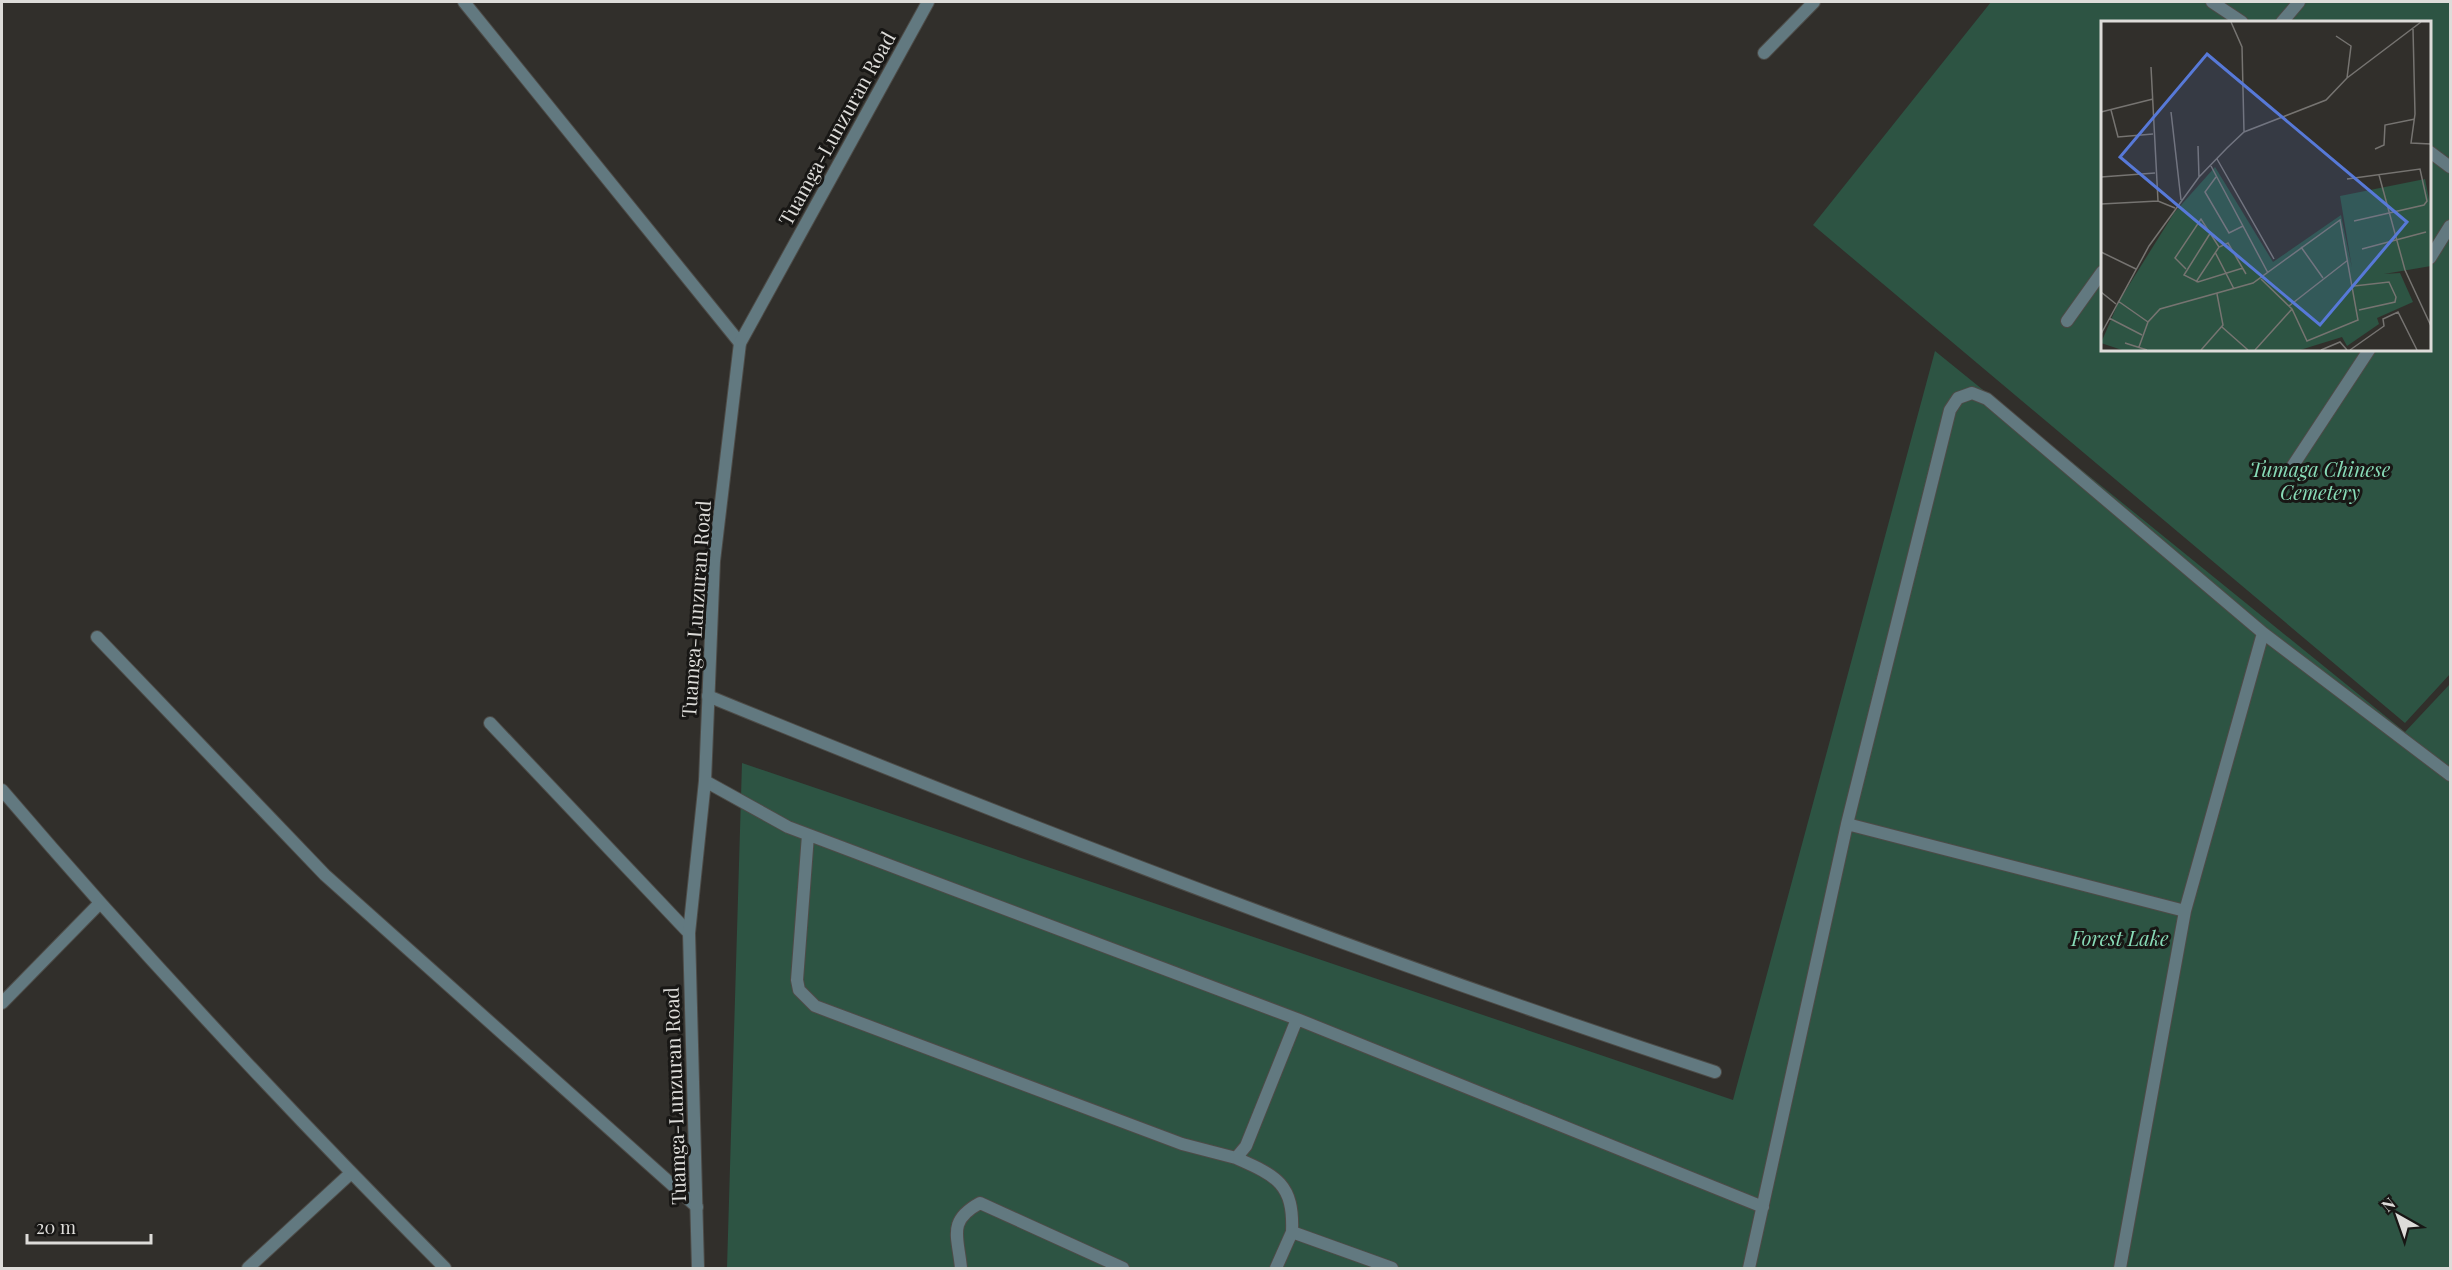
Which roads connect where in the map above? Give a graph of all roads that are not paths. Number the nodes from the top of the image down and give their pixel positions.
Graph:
1 (464, 2) edge
2 (928, 2) edge
3 (1814, 2) edge
4 (2212, 2) edge
5 (2299, 2) edge
6 (2240, 21) edge
7 (2283, 21) edge
8 (1764, 53) dead end
9 (2431, 153) edge
10 (2451, 167) edge
11 (2451, 226) edge
12 (2431, 256) edge
13 (2101, 275) edge
14 (2067, 321) dead end
15 (740, 343) junction
16 (2368, 351) edge
17 (2292, 467) dead end
18 (2263, 633) junction
19 (97, 637) dead end
20 (708, 696) junction
21 (490, 723) dead end
22 (2451, 775) edge
23 (705, 781) junction
24 (2, 790) edge
25 (1846, 824) junction
26 (808, 835) junction
27 (99, 904) junction
28 (2185, 911) junction
29 (689, 933) junction
30 (2, 1003) edge
31 (1297, 1019) junction
32 (1715, 1072) dead end
33 (1236, 1158) junction
34 (351, 1173) junction
35 (697, 1207) junction
36 (1764, 1208) junction
37 (1292, 1232) junction
38 (1104, 1265) edge
39 (248, 1269) edge
40 (446, 1269) edge
41 (698, 1269) edge
42 (961, 1269) edge
43 (1123, 1269) edge
44 (1276, 1269) edge
45 (1392, 1269) edge
46 (1749, 1269) edge
47 (2120, 1269) edge

1 - 15 street
2 - 15 street, Tuamga-Lunzuran Road
3 - 8 street
4 - 6 street
5 - 7 street
9 - 10 street
11 - 12 street
13 - 14 street
15 - 20 street, Tuamga-Lunzuran Road
16 - 17 street
18 - 22 street
18 - 25 street
18 - 28 street
19 - 35 street
20 - 23 street, Tuamga-Lunzuran Road
20 - 32 street
21 - 29 street
23 - 26 street
23 - 29 street, Tuamga-Lunzuran Road
24 - 27 street
25 - 28 street
25 - 36 street
26 - 31 street
26 - 33 street
27 - 30 street
27 - 34 street
28 - 47 street
29 - 35 street, Tuamga-Lunzuran Road
31 - 33 street
31 - 36 street
33 - 37 street
34 - 39 street
34 - 40 street
35 - 41 street, Tuamga-Lunzuran Road
36 - 46 street
37 - 44 street
37 - 45 street
38 - 42 street
38 - 43 street

